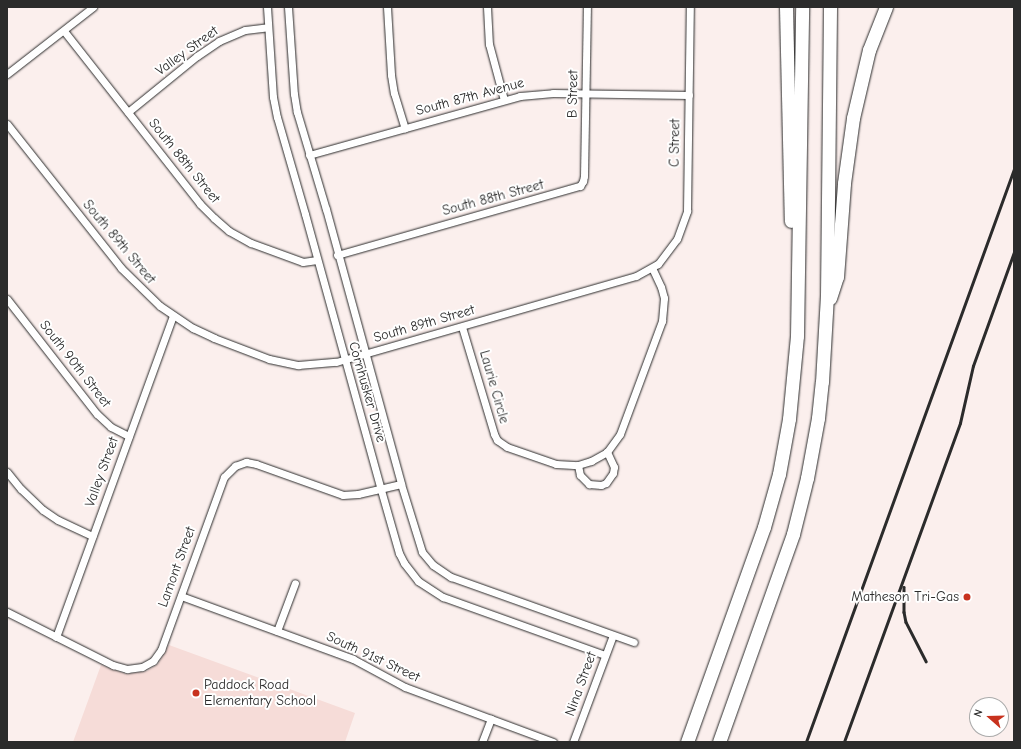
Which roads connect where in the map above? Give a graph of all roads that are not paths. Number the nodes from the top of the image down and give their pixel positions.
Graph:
1 (93, 7) edge
2 (267, 7) edge
3 (288, 7) edge
4 (387, 7) edge
5 (487, 7) edge
6 (587, 7) edge
7 (690, 7) edge
8 (786, 7) edge
9 (802, 7) edge
10 (830, 7) edge
11 (886, 7) edge
12 (268, 27) junction
13 (64, 31) junction
14 (7, 74) edge
15 (586, 94) junction
16 (689, 95) junction
17 (504, 100) junction
18 (128, 112) junction
19 (7, 124) edge
20 (405, 128) junction
21 (309, 154) junction
22 (583, 181) joint
23 (337, 255) junction
24 (317, 260) junction
25 (652, 268) junction
26 (7, 299) edge
27 (826, 311) junction
28 (173, 316) junction
29 (462, 327) junction
30 (364, 354) junction
31 (344, 360) junction
32 (794, 379) junction
33 (129, 436) junction
34 (607, 452) junction
35 (578, 465) junction
36 (7, 472) edge
37 (401, 484) junction
38 (380, 490) junction
39 (93, 536) junction
40 (295, 583) dead end
41 (181, 596) junction
42 (7, 612) edge
43 (277, 631) junction
44 (613, 635) junction
45 (56, 637) junction
46 (634, 642) dead end
47 (605, 655) junction
48 (491, 719) junction
49 (482, 742) edge
50 (553, 742) edge
51 (573, 742) edge
52 (687, 742) edge
53 (719, 742) edge

1 - 13 street
2 - 12 street, Cornhusker Drive
3 - 21 street, Cornhusker Drive
4 - 20 street
5 - 17 street
6 - 15 street, B Street
7 - 16 street, C Street
8 - 32 highway
9 - 32 highway
10 - 27 highway
11 - 27 highway
12 - 18 street, Valley Street
12 - 24 street, Cornhusker Drive
13 - 14 street
13 - 18 street, South 88th Street
15 - 16 street, South 87th Avenue
15 - 17 street, South 87th Avenue
15 - 22 street, B Street
16 - 25 street, C Street
17 - 20 street, South 87th Avenue
18 - 24 street, South 88th Street
19 - 28 street, South 89th Street
20 - 21 street, South 87th Avenue
21 - 23 street, Cornhusker Drive
22 - 23 street, South 88th Street
23 - 30 street, Cornhusker Drive
24 - 31 street, Cornhusker Drive
25 - 29 street, South 89th Street
25 - 34 street, Laurie Circle
26 - 33 street, South 90th Street
27 - 53 highway
28 - 31 street, South 89th Street
28 - 33 street, Valley Street
29 - 30 street, South 89th Street
29 - 35 street, Laurie Circle
30 - 31 street, South 89th Street
30 - 37 street, Cornhusker Drive
31 - 38 street, Cornhusker Drive
32 - 52 highway
33 - 39 street, Valley Street
34 - 35 street, Laurie Circle
34 - 35 street
36 - 39 street
37 - 38 street
37 - 44 street, Cornhusker Drive
38 - 41 street, Lamont Street
38 - 47 street, Cornhusker Drive
39 - 45 street, Valley Street
40 - 43 street
41 - 43 street, South 91st Street
41 - 45 street, Lamont Street
42 - 45 street
43 - 48 street, South 91st Street
44 - 46 street, Cornhusker Drive
44 - 47 street, Nina Street
47 - 51 street, Nina Street
48 - 49 street
48 - 50 street, South 91st Street

